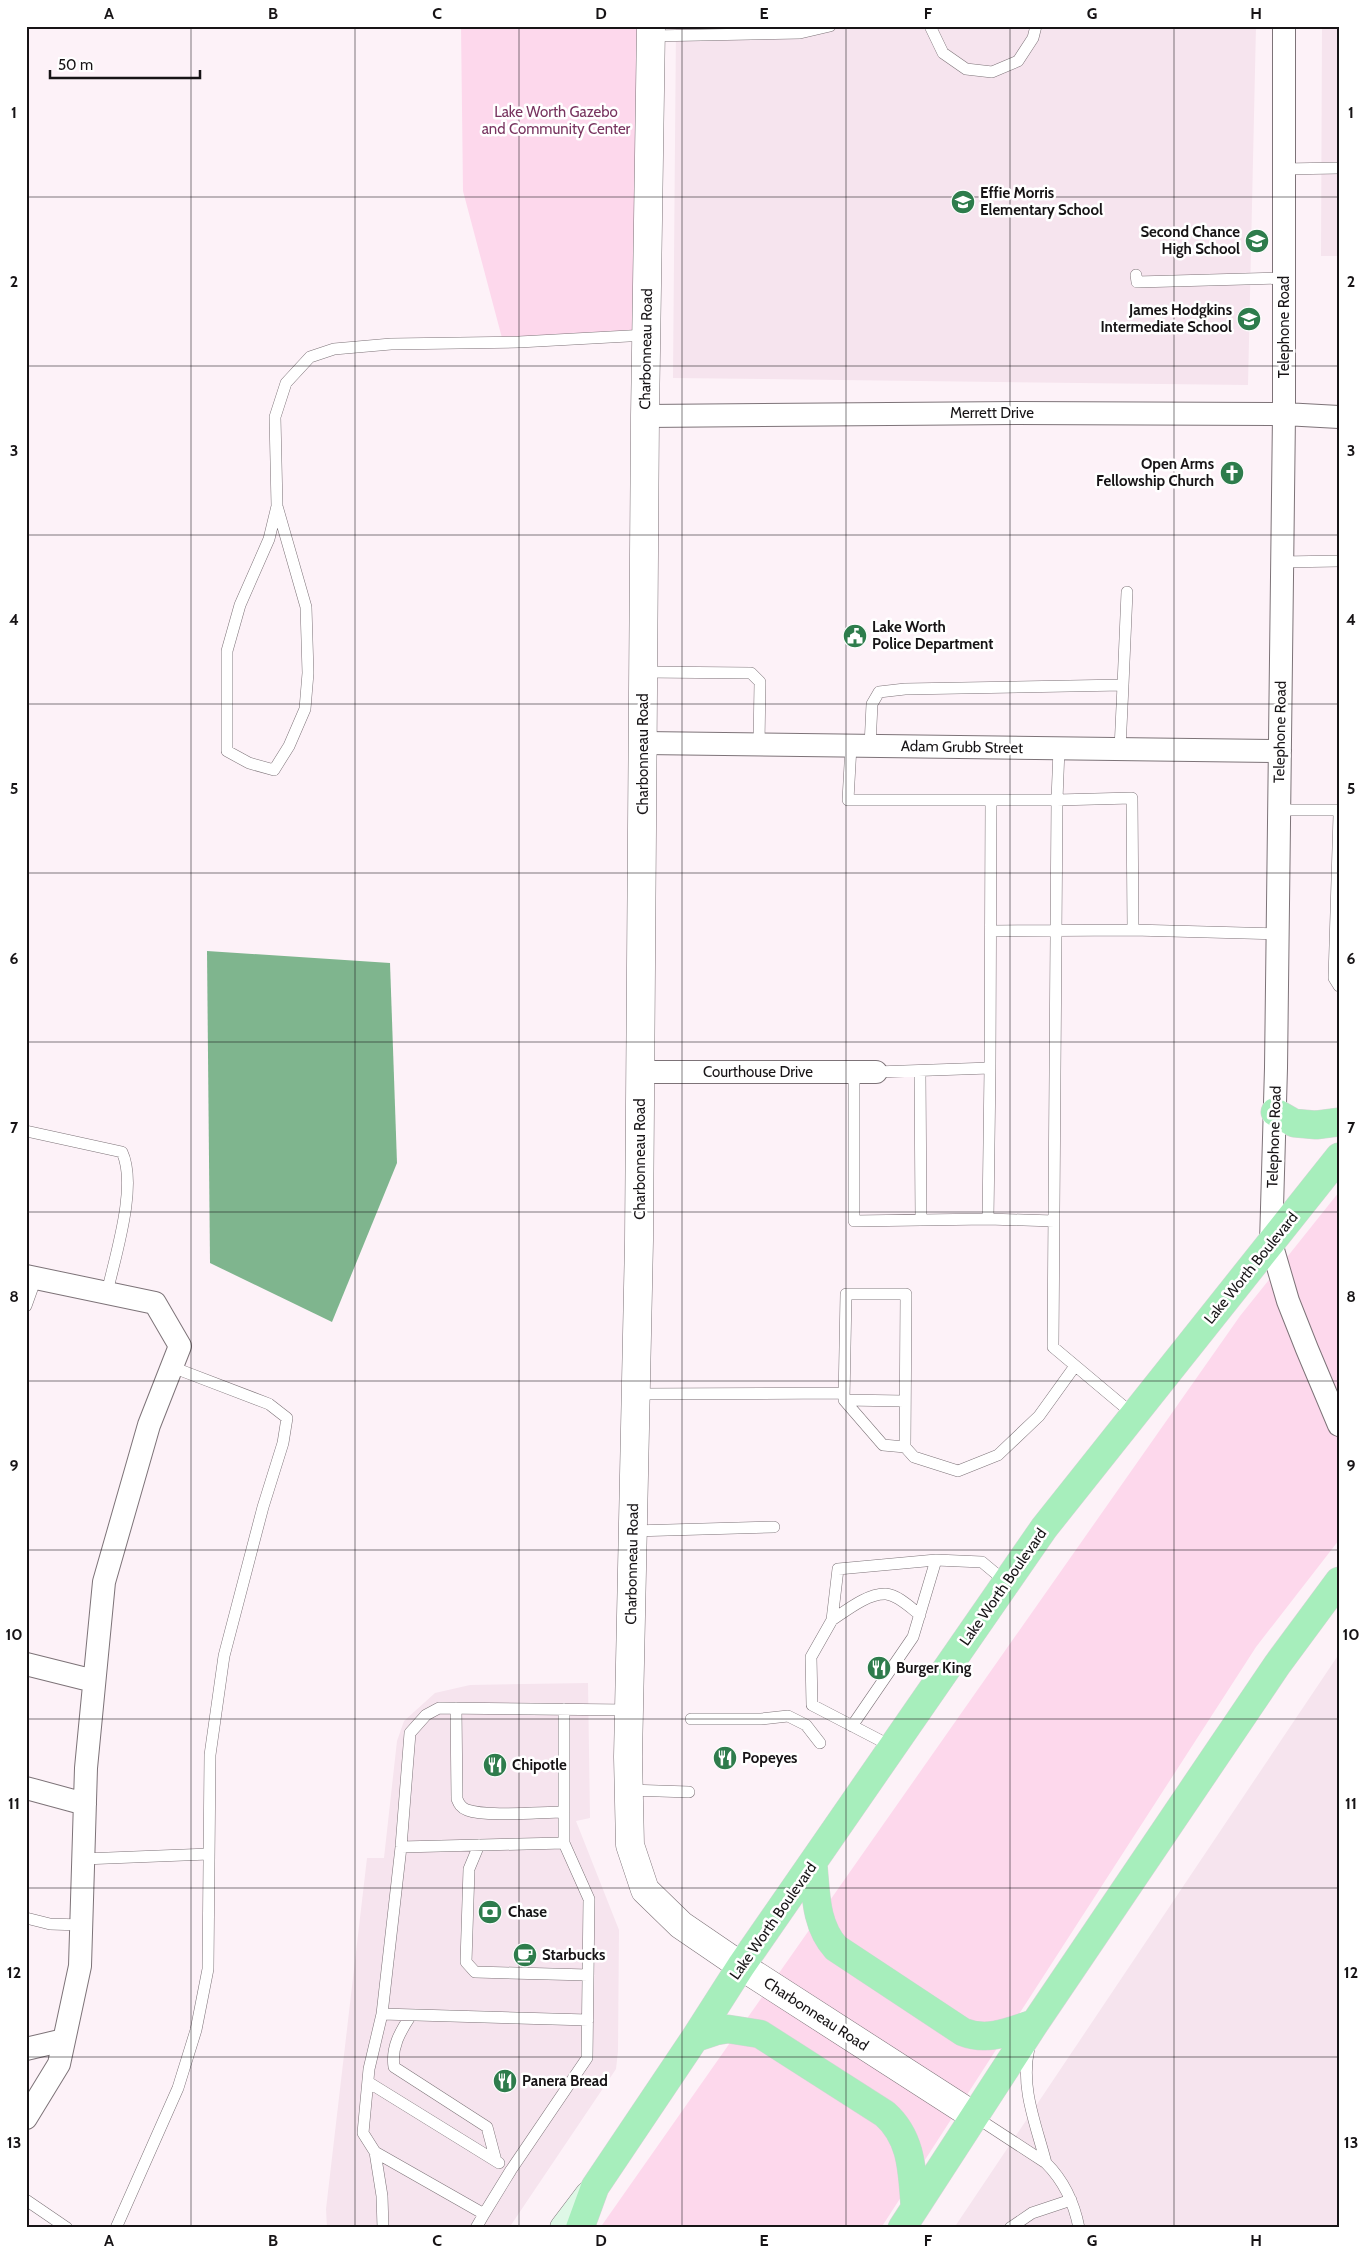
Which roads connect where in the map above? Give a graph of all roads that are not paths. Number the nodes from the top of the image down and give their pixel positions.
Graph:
1 (830, 26) edge
2 (930, 26) edge
3 (1036, 26) edge
4 (1284, 26) edge
5 (651, 31) edge
6 (1339, 168) edge
7 (1284, 169) junction
8 (1136, 275) dead end
9 (1284, 278) junction
10 (647, 335) junction
11 (1284, 414) junction
12 (645, 416) junction
13 (1339, 417) edge
14 (277, 506) junction
15 (1339, 561) edge
16 (1282, 562) junction
17 (1127, 592) dead end
18 (644, 672) junction
19 (1123, 685) junction
20 (644, 743) junction
21 (759, 744) junction
22 (860, 746) junction
23 (1059, 749) junction
24 (1120, 750) junction
25 (1280, 751) junction
26 (991, 800) junction
27 (1057, 800) junction
28 (1279, 810) junction
29 (1339, 810) edge
30 (1339, 815) edge
31 (1056, 930) junction
32 (1133, 930) junction
33 (990, 931) junction
34 (1278, 934) junction
35 (1339, 986) edge
36 (990, 1068) junction
37 (920, 1071) junction
38 (640, 1072) junction
39 (865, 1072) junction
40 (1275, 1112) junction
41 (1339, 1122) edge
42 (26, 1131) edge
43 (1339, 1157) edge
44 (988, 1219) junction
45 (921, 1220) junction
46 (1054, 1221) junction
47 (1271, 1244) junction
48 (31, 1277) edge
49 (107, 1293) junction
50 (26, 1306) edge
51 (1075, 1366) junction
52 (172, 1367) junction
53 (636, 1394) junction
54 (844, 1397) junction
55 (904, 1401) junction
56 (1134, 1415) junction
57 (1339, 1424) edge
58 (905, 1447) junction
59 (774, 1527) dead end
60 (633, 1531) junction
61 (936, 1560) junction
62 (1339, 1580) edge
63 (1006, 1582) junction
64 (920, 1615) junction
65 (832, 1620) junction
66 (26, 1664) edge
67 (94, 1681) junction
68 (456, 1708) junction
69 (564, 1709) junction
70 (629, 1710) junction
71 (691, 1719) dead end
72 (852, 1726) junction
73 (820, 1743) dead end
74 (892, 1746) junction
75 (26, 1788) edge
76 (629, 1790) junction
77 (689, 1792) dead end
78 (85, 1804) junction
79 (564, 1812) junction
80 (564, 1843) junction
81 (479, 1845) junction
82 (401, 1847) junction
83 (209, 1854) junction
84 (83, 1859) junction
85 (813, 1863) junction
86 (26, 1918) edge
87 (81, 1925) junction
88 (741, 1966) junction
89 (588, 1975) junction
90 (382, 2014) junction
91 (411, 2015) junction
92 (588, 2020) junction
93 (1035, 2023) junction
94 (695, 2038) junction
95 (64, 2040) junction
96 (26, 2049) edge
97 (368, 2082) junction
98 (974, 2116) junction
99 (26, 2118) edge
100 (375, 2152) junction
101 (496, 2161) junction
102 (1046, 2162) junction
103 (511, 2170) junction
104 (595, 2187) junction
105 (26, 2200) edge
106 (1072, 2200) junction
107 (484, 2214) junction
108 (908, 2218) edge
109 (67, 2228) edge
110 (116, 2228) edge
111 (383, 2228) edge
112 (476, 2228) edge
113 (564, 2228) edge
114 (580, 2228) edge
115 (1010, 2228) edge
116 (1079, 2228) edge

1 - 5 lane
2 - 3 lane
4 - 7 street, Telephone Road
5 - 10 street, Charbonneau Road
6 - 7 lane
7 - 9 street, Telephone Road
8 - 9 lane
9 - 11 street, Telephone Road
10 - 12 street, Charbonneau Road
10 - 14 lane
11 - 12 street, Merrett Drive
11 - 13 street, Merrett Drive
11 - 16 street, Telephone Road
12 - 18 street, Charbonneau Road
14 - 14 lane
15 - 16 lane
16 - 25 street, Telephone Road
17 - 19 lane
18 - 20 street, Charbonneau Road
18 - 21 lane
19 - 22 lane
19 - 24 lane
20 - 21 street, Adam Grubb Street
20 - 38 street, Charbonneau Road
21 - 22 street, Adam Grubb Street
22 - 23 street, Adam Grubb Street
22 - 26 lane
23 - 24 street, Adam Grubb Street
23 - 27 lane
24 - 25 street, Adam Grubb Street
25 - 28 street, Telephone Road
26 - 27 lane
26 - 33 lane
27 - 31 lane
27 - 32 lane
28 - 29 lane
28 - 34 street, Telephone Road
30 - 35 lane
31 - 32 lane
31 - 33 lane
31 - 46 lane
32 - 34 lane
33 - 36 lane
34 - 40 street, Telephone Road
36 - 37 lane
36 - 44 lane
37 - 39 lane
37 - 45 lane
38 - 39 street, Courthouse Drive
38 - 53 street, Charbonneau Road
39 - 45 lane
40 - 41 highway
40 - 47 street, Telephone Road
42 - 49 lane
43 - 47 highway, Lake Worth Boulevard
44 - 45 lane
44 - 46 lane
46 - 51 lane
47 - 56 highway, Lake Worth Boulevard
47 - 57 street, Telephone Road
48 - 49 street
48 - 50 lane
49 - 52 street
51 - 56 lane
51 - 58 lane
52 - 67 street
52 - 83 lane
53 - 54 lane
53 - 60 street, Charbonneau Road
54 - 55 lane
54 - 55 lane
54 - 58 lane
55 - 58 lane
56 - 63 highway, Lake Worth Boulevard
59 - 60 lane
60 - 70 street, Charbonneau Road
61 - 63 lane
61 - 64 lane
61 - 65 lane
62 - 93 highway
63 - 74 highway, Lake Worth Boulevard
64 - 65 lane
64 - 72 lane
65 - 72 lane
66 - 67 street
67 - 78 street
68 - 69 lane
68 - 79 lane
68 - 82 lane
69 - 70 lane
69 - 79 lane
70 - 76 street, Charbonneau Road
71 - 73 lane
72 - 74 lane
74 - 85 highway, Lake Worth Boulevard
75 - 78 street
76 - 77 lane
76 - 88 street, Charbonneau Road
78 - 84 street
79 - 80 lane
80 - 81 lane
80 - 89 lane
81 - 82 lane
81 - 89 lane
82 - 90 lane
83 - 84 lane
83 - 110 lane
84 - 87 street
85 - 88 highway, Lake Worth Boulevard
85 - 93 highway
86 - 87 lane
87 - 95 street
88 - 94 highway, Lake Worth Boulevard
88 - 98 street, Charbonneau Road
89 - 92 lane
90 - 91 lane
90 - 97 lane
91 - 92 lane
91 - 101 lane
92 - 103 lane
93 - 98 highway
93 - 102 lane
94 - 104 highway, Lake Worth Boulevard
94 - 108 highway
95 - 96 street
95 - 99 street
97 - 100 lane
97 - 101 lane
98 - 102 lane
98 - 108 highway
100 - 107 lane
100 - 111 lane
101 - 103 lane
102 - 106 lane
103 - 107 lane
104 - 113 main road, Lake Worth Boulevard
104 - 114 highway, Lake Worth Boulevard
105 - 109 lane
106 - 115 lane
106 - 116 lane
107 - 112 lane

